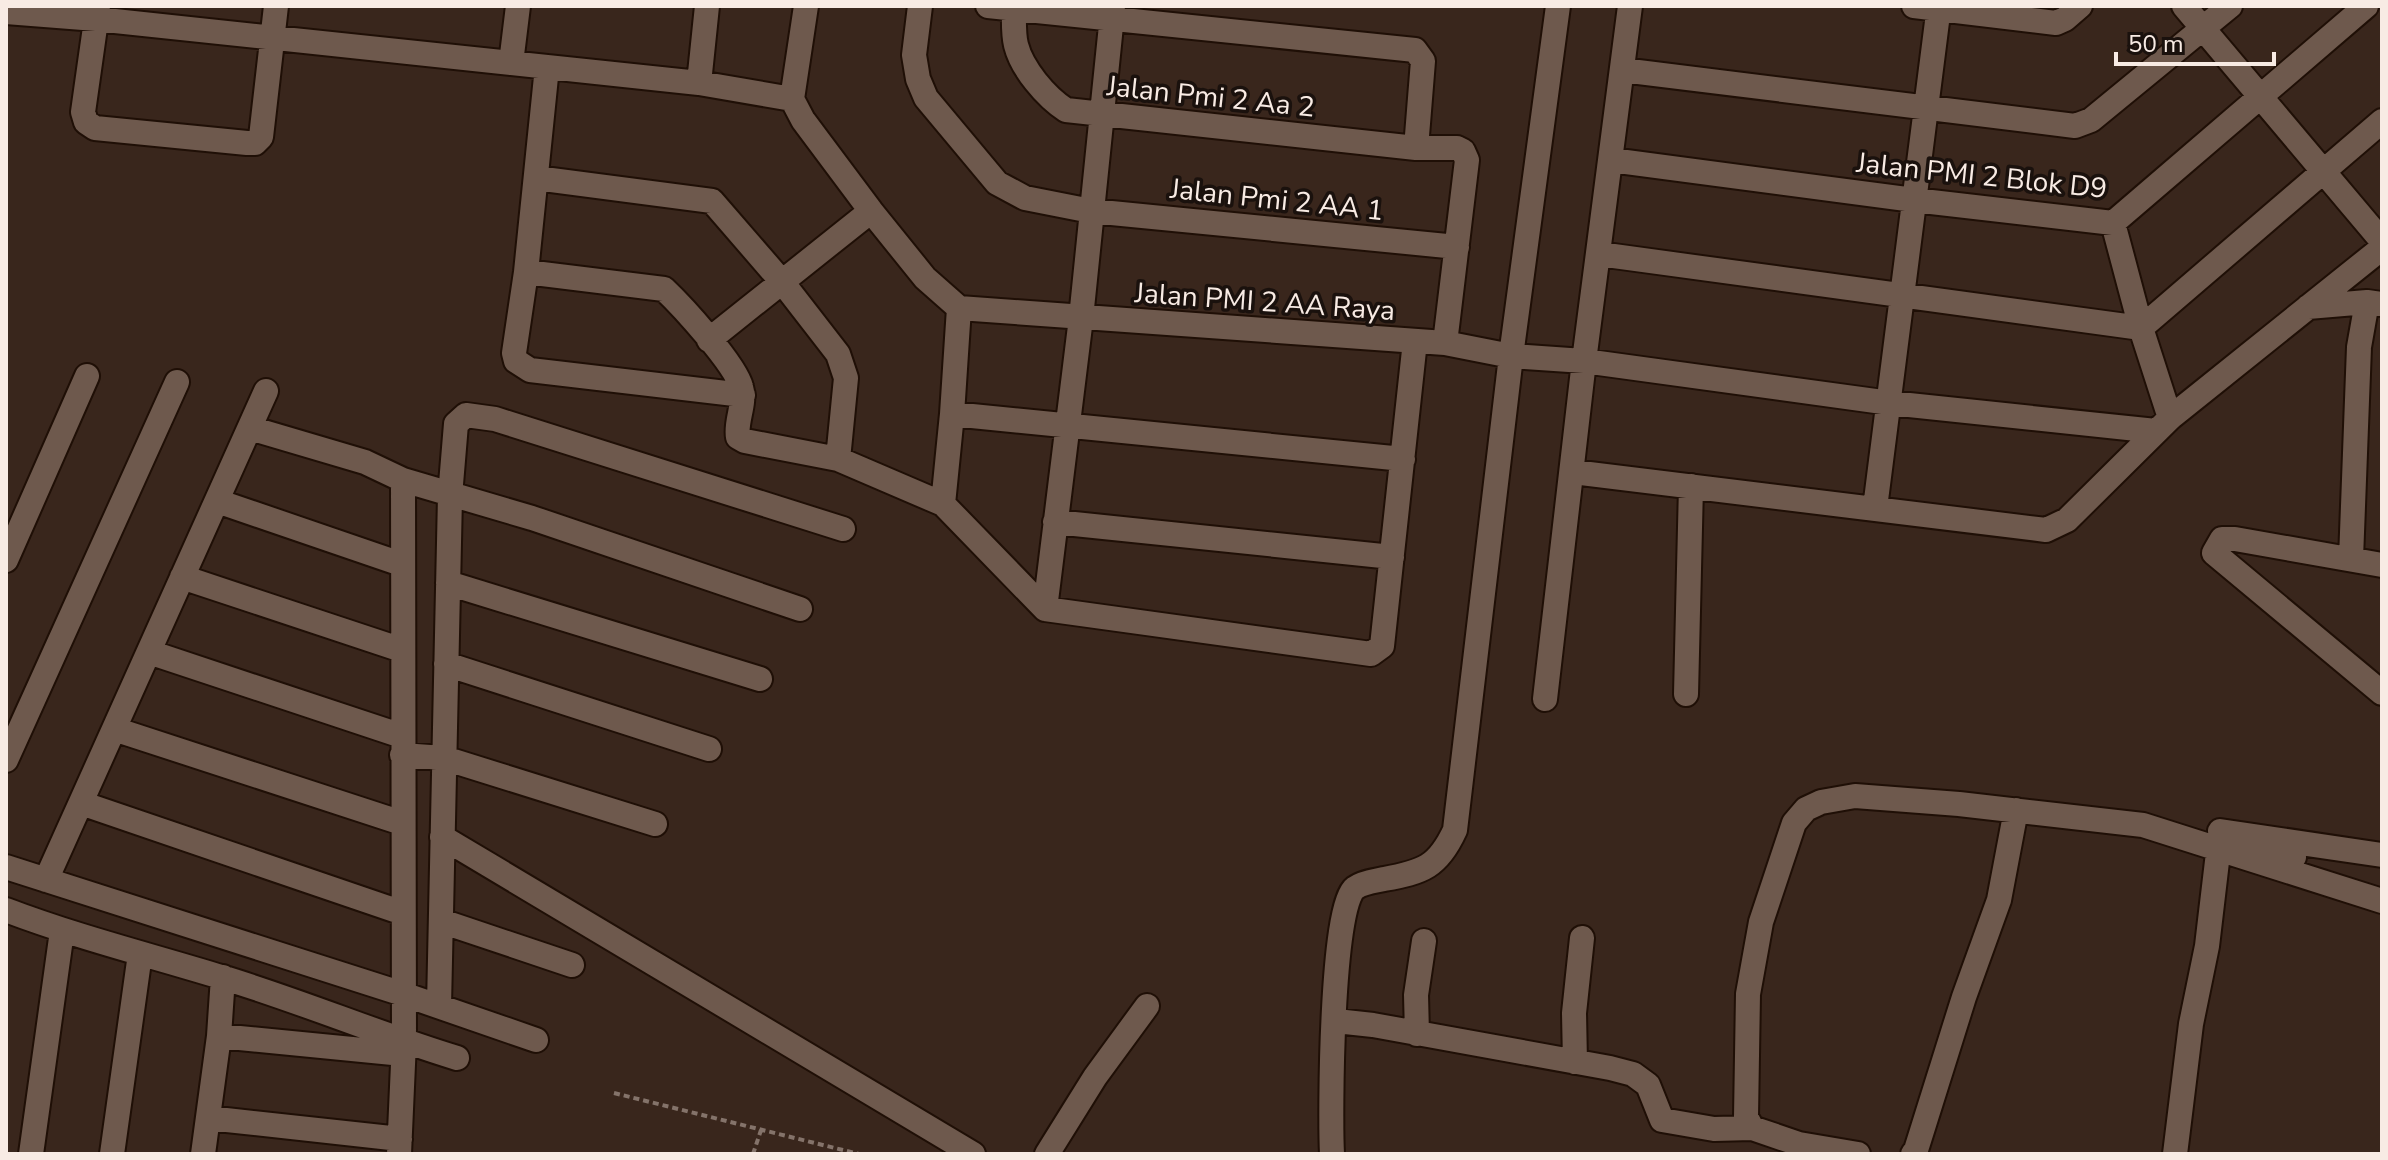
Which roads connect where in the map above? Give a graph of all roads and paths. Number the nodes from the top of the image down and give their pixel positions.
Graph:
1 (276, 6) edge
2 (518, 6) edge
3 (707, 6) edge
4 (806, 6) edge
5 (920, 6) edge
6 (988, 6) edge
7 (1558, 6) edge
8 (1630, 6) edge
9 (1914, 6) edge
10 (2080, 6) edge
11 (2184, 6) edge
12 (2230, 6) edge
13 (2366, 6) edge
14 (1014, 7) edge
15 (1939, 7) edge
16 (6, 12) edge
17 (1113, 12) edge
18 (97, 13) edge
19 (2203, 29) junction
20 (272, 38) junction
21 (511, 63) junction
22 (547, 67) junction
23 (1622, 70) junction
24 (699, 83) junction
25 (2261, 97) junction
26 (792, 99) junction
27 (1926, 107) junction
28 (1102, 115) junction
29 (2382, 121) edge
30 (1416, 148) junction
31 (1611, 160) junction
32 (2324, 171) junction
33 (536, 178) junction
34 (1914, 200) junction
35 (871, 211) junction
36 (1091, 211) junction
37 (2113, 223) junction
38 (2382, 241) edge
39 (1457, 247) junction
40 (2382, 248) edge
41 (1599, 254) junction
42 (526, 272) junction
43 (783, 283) junction
44 (1903, 296) junction
45 (2374, 303) edge
46 (2308, 307) junction
47 (959, 308) junction
48 (1081, 318) junction
49 (2141, 328) junction
50 (709, 340) junction
51 (1415, 341) junction
52 (1445, 343) junction
53 (1511, 356) junction
54 (1584, 361) junction
55 (87, 376) dead end
56 (177, 382) dead end
57 (266, 391) dead end
58 (743, 395) junction
59 (1890, 403) junction
60 (952, 414) junction
61 (2163, 424) junction
62 (1066, 426) junction
63 (250, 428) junction
64 (838, 459) junction
65 (1403, 459) junction
66 (1573, 472) junction
67 (403, 480) junction
68 (1691, 486) junction
69 (450, 496) junction
70 (217, 501) junction
71 (943, 504) junction
72 (1875, 508) junction
73 (1055, 522) junction
74 (843, 529) dead end
75 (1392, 557) junction
76 (2351, 559) junction
77 (6, 560) edge
78 (401, 564) junction
79 (2382, 565) edge
80 (182, 577) junction
81 (448, 583) junction
82 (800, 609) dead end
83 (1045, 609) junction
84 (402, 650) junction
85 (149, 652) junction
86 (446, 664) junction
87 (760, 679) dead end
88 (2382, 693) edge
89 (1686, 694) dead end
90 (1545, 699) dead end
91 (114, 729) junction
92 (402, 746) junction
93 (709, 749) dead end
94 (444, 758) junction
95 (6, 760) edge
96 (81, 803) junction
97 (2016, 810) junction
98 (402, 823) junction
99 (655, 824) dead end
100 (2220, 831) junction
101 (442, 837) junction
102 (2382, 855) edge
103 (6, 867) edge
104 (46, 880) junction
105 (2382, 888) edge
106 (2382, 901) edge
107 (6, 910) edge
108 (403, 913) junction
109 (441, 921) junction
110 (62, 931) junction
111 (1582, 938) dead end
112 (1424, 941) dead end
113 (140, 954) junction
114 (572, 965) dead end
115 (223, 977) junction
116 (403, 994) junction
117 (439, 1006) junction
118 (1147, 1006) dead end
119 (1336, 1021) junction
120 (1417, 1034) junction
121 (219, 1036) junction
122 (536, 1040) dead end
123 (403, 1048) junction
124 (457, 1058) dead end
125 (1575, 1062) junction
126 (614, 1093) dead end
127 (208, 1118) junction
128 (1752, 1128) junction
129 (761, 1130) junction
130 (399, 1146) edge
131 (1860, 1153) edge
132 (31, 1154) edge
133 (112, 1154) edge
134 (203, 1154) edge
135 (753, 1154) edge
136 (859, 1154) edge
137 (973, 1154) edge
138 (1047, 1154) edge
139 (1332, 1154) edge
140 (1913, 1154) edge
141 (2175, 1154) edge

1 - 20 street
2 - 21 street
3 - 24 street
4 - 26 street
5 - 36 street, Jalan Pmi 2 AA 1
6 - 14 street
7 - 53 street
8 - 23 street
9 - 15 street
10 - 15 street
11 - 19 street
12 - 19 street
13 - 25 street, Jalan PMI 2 Blok D9
14 - 17 street
14 - 28 street, Jalan Pmi 2 Aa 2
15 - 27 street
16 - 18 street
17 - 28 street
17 - 30 street
18 - 20 street
18 - 20 street
19 - 25 street
19 - 27 street
20 - 21 street
21 - 22 street
22 - 24 street
22 - 33 street
23 - 27 street
23 - 31 street
24 - 26 street
25 - 32 street
25 - 37 street, Jalan PMI 2 Blok D9
26 - 35 street
27 - 34 street
28 - 30 street, Jalan Pmi 2 Aa 2
28 - 36 street
29 - 32 street
30 - 39 street, Jalan Pmi 2 Aa 2
31 - 34 street, Jalan PMI 2 Blok D9
31 - 41 street
32 - 38 street
32 - 49 street
33 - 42 street
33 - 43 street
34 - 37 street, Jalan PMI 2 Blok D9
34 - 44 street
35 - 43 street
35 - 47 street
36 - 39 street, Jalan Pmi 2 AA 1
36 - 48 street
37 - 49 street
39 - 52 street
40 - 46 street
41 - 44 street
41 - 54 street
42 - 50 street
42 - 58 street
43 - 50 street
43 - 64 street
44 - 49 street
44 - 59 street
45 - 46 street
45 - 76 street
46 - 61 street
47 - 48 street, Jalan PMI 2 AA Raya
47 - 60 street
48 - 51 street, Jalan PMI 2 AA Raya
48 - 62 street
49 - 61 street
50 - 58 street
51 - 52 street, Jalan PMI 2 AA Raya
51 - 65 street
52 - 53 street, Jalan PMI 2 AA Raya
53 - 54 street, Jalan PMI 2 AA Raya
53 - 119 street
54 - 59 street, Jalan PMI 2 AA Raya
54 - 66 street
55 - 77 street
56 - 95 street
57 - 63 street
58 - 64 street
59 - 61 street, Jalan PMI 2 AA Raya
59 - 72 street
60 - 62 street
60 - 71 street
61 - 72 street
62 - 65 street
62 - 73 street
63 - 67 street
63 - 70 street
64 - 71 street
65 - 75 street
66 - 68 street
66 - 90 street
67 - 69 street
67 - 78 street
68 - 72 street
68 - 89 street
69 - 74 street
69 - 81 street
69 - 82 street
70 - 78 street
70 - 80 street
71 - 83 street
73 - 75 street
73 - 83 street
75 - 83 street
76 - 79 street
76 - 88 street
78 - 84 street
80 - 84 street
80 - 85 street
81 - 86 street
81 - 87 street
84 - 92 street
85 - 91 street
85 - 92 street
86 - 93 street
86 - 94 street
91 - 96 street
91 - 98 street
92 - 94 street
92 - 98 street
94 - 99 street
94 - 101 street
96 - 104 street
96 - 108 street
97 - 106 street
97 - 128 street
97 - 140 street
98 - 108 street
100 - 102 street
100 - 105 street
100 - 141 street
101 - 109 street
101 - 137 street
103 - 104 street
104 - 116 street
107 - 110 street
108 - 116 street
109 - 114 street
109 - 117 street
110 - 113 street
110 - 132 street
111 - 125 street
112 - 120 street
113 - 115 street
113 - 133 street
115 - 121 street
115 - 123 street
116 - 117 street
116 - 123 street
117 - 122 street
118 - 138 street
119 - 120 street
119 - 139 street
120 - 125 street
121 - 123 street
121 - 127 street
123 - 124 street
123 - 130 street
125 - 128 street
126 - 129 path
127 - 130 street
127 - 134 street
128 - 131 street
129 - 135 path
129 - 136 path

